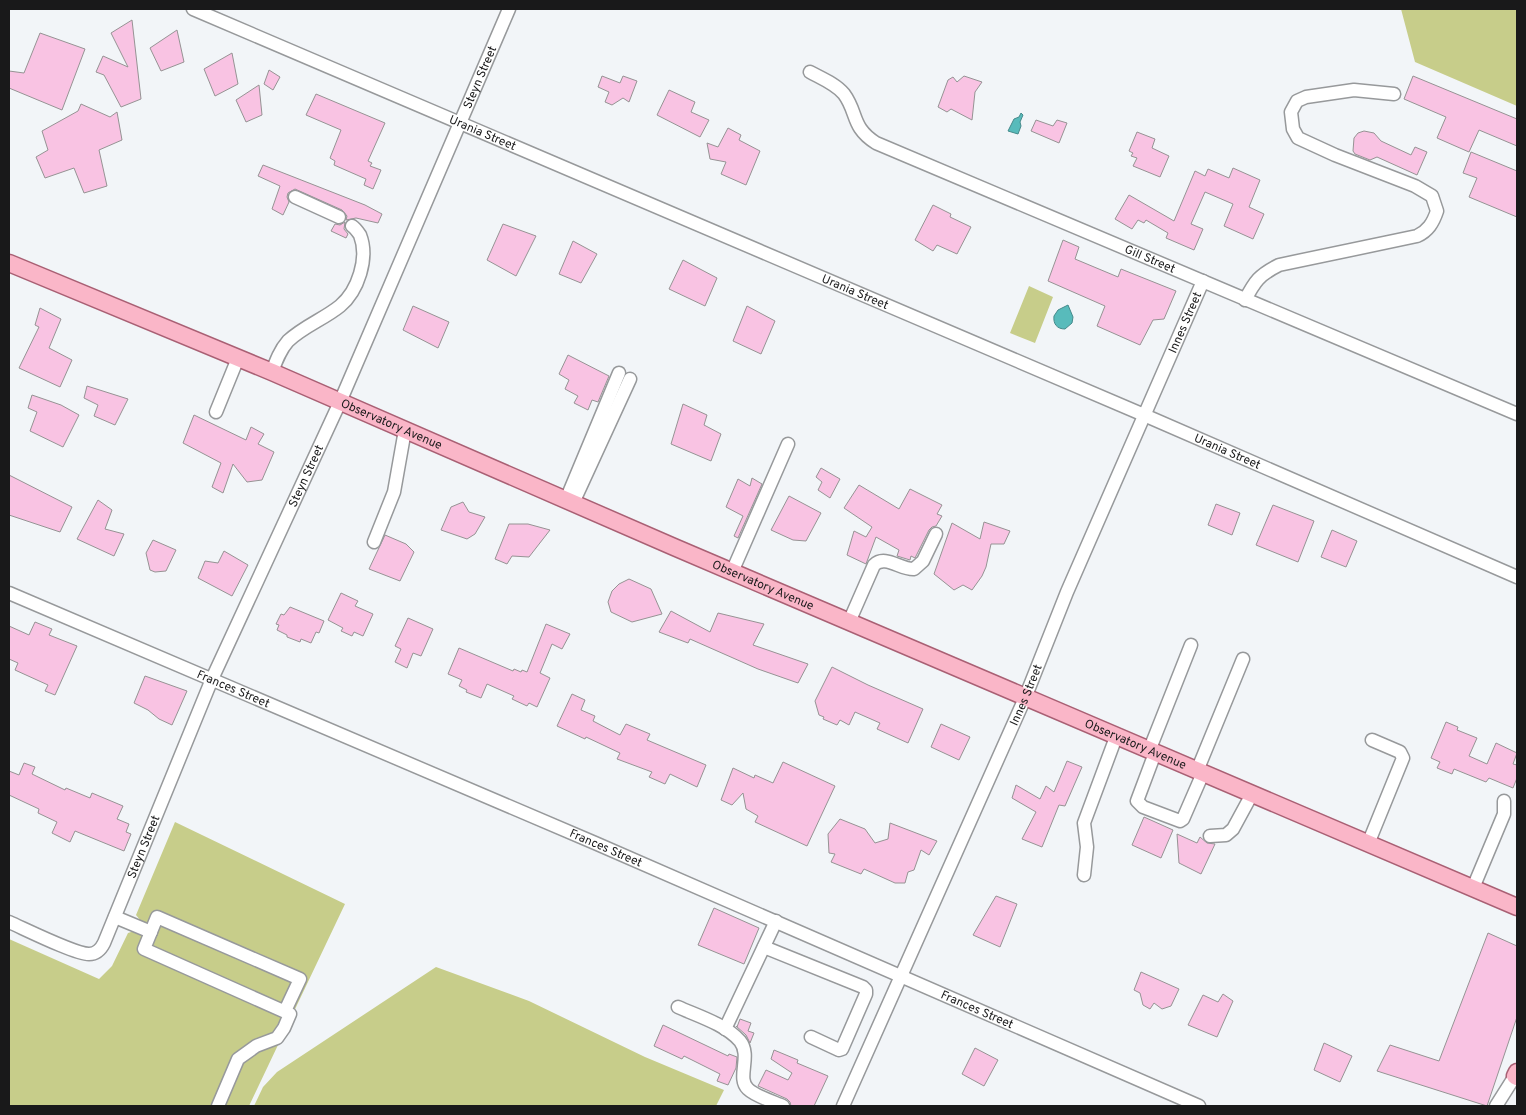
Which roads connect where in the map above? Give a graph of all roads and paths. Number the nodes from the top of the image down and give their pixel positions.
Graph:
1 (193, 9) edge
2 (509, 9) edge
3 (810, 72) dead end
4 (1394, 94) dead end
5 (459, 123) junction
6 (295, 197) dead end
7 (339, 217) dead end
8 (352, 226) dead end
9 (9, 263) edge
10 (1203, 281) junction
11 (1245, 300) junction
12 (238, 358) junction
13 (272, 372) junction
14 (625, 376) dead end
15 (340, 402) junction
16 (216, 412) dead end
17 (1517, 414) edge
18 (1144, 415) junction
19 (405, 430) junction
20 (788, 444) dead end
21 (570, 502) junction
22 (936, 534) dead end
23 (374, 542) dead end
24 (732, 572) junction
25 (1517, 577) edge
26 (9, 593) edge
27 (849, 622) junction
28 (1191, 645) dead end
29 (1243, 658) dead end
30 (212, 680) junction
31 (1025, 698) junction
32 (1116, 737) junction
33 (1372, 740) dead end
34 (1152, 752) junction
35 (1200, 772) junction
36 (1252, 794) junction
37 (1504, 802) dead end
38 (1210, 836) dead end
39 (1368, 844) junction
40 (1084, 875) dead end
41 (1473, 888) junction
42 (1517, 907) edge
43 (115, 917) junction
44 (776, 921) junction
45 (9, 922) edge
46 (151, 932) junction
47 (764, 947) junction
48 (901, 976) junction
49 (678, 1007) dead end
50 (285, 1011) junction
51 (725, 1029) junction
52 (811, 1037) dead end
53 (1516, 1075) edge
54 (218, 1106) edge
55 (783, 1106) edge
56 (843, 1106) edge
57 (1199, 1106) edge
58 (1496, 1106) edge

1 - 5 street, Urania Street
2 - 5 street, Steyn Street
3 - 10 street, Gill Street
4 - 11 street
5 - 15 street, Steyn Street
5 - 18 street, Urania Street
6 - 7 street
8 - 13 street
9 - 12 main road, Observatory Avenue
10 - 11 street, Gill Street
10 - 18 street, Innes Street
11 - 17 street, Gill Street
12 - 13 main road, Observatory Avenue
12 - 16 street
13 - 15 main road, Observatory Avenue
14 - 21 street
15 - 19 main road, Observatory Avenue
15 - 30 street, Steyn Street
18 - 25 street, Urania Street
18 - 31 street, Innes Street
19 - 21 main road, Observatory Avenue
19 - 23 street
20 - 24 street
21 - 24 main road, Observatory Avenue
22 - 27 street
24 - 27 main road, Observatory Avenue
26 - 30 street, Frances Street
27 - 31 main road, Observatory Avenue
28 - 34 street
29 - 35 street
30 - 43 street, Steyn Street
30 - 44 street, Frances Street
31 - 32 main road, Observatory Avenue
31 - 48 street, Innes Street
32 - 34 main road, Observatory Avenue
32 - 40 street
33 - 39 street
34 - 35 main road, Observatory Avenue
34 - 35 street
35 - 36 main road, Observatory Avenue
36 - 38 street
36 - 39 main road, Observatory Avenue
37 - 41 street
39 - 41 main road, Observatory Avenue
41 - 42 main road, Observatory Avenue
43 - 45 street, Steyn Street
43 - 46 street
44 - 47 street
44 - 48 street, Frances Street
46 - 50 street
46 - 50 street
47 - 51 street
47 - 52 street
48 - 56 street, Innes Street
48 - 57 street, Frances Street
49 - 51 street
50 - 54 street
51 - 55 street
53 - 58 street

